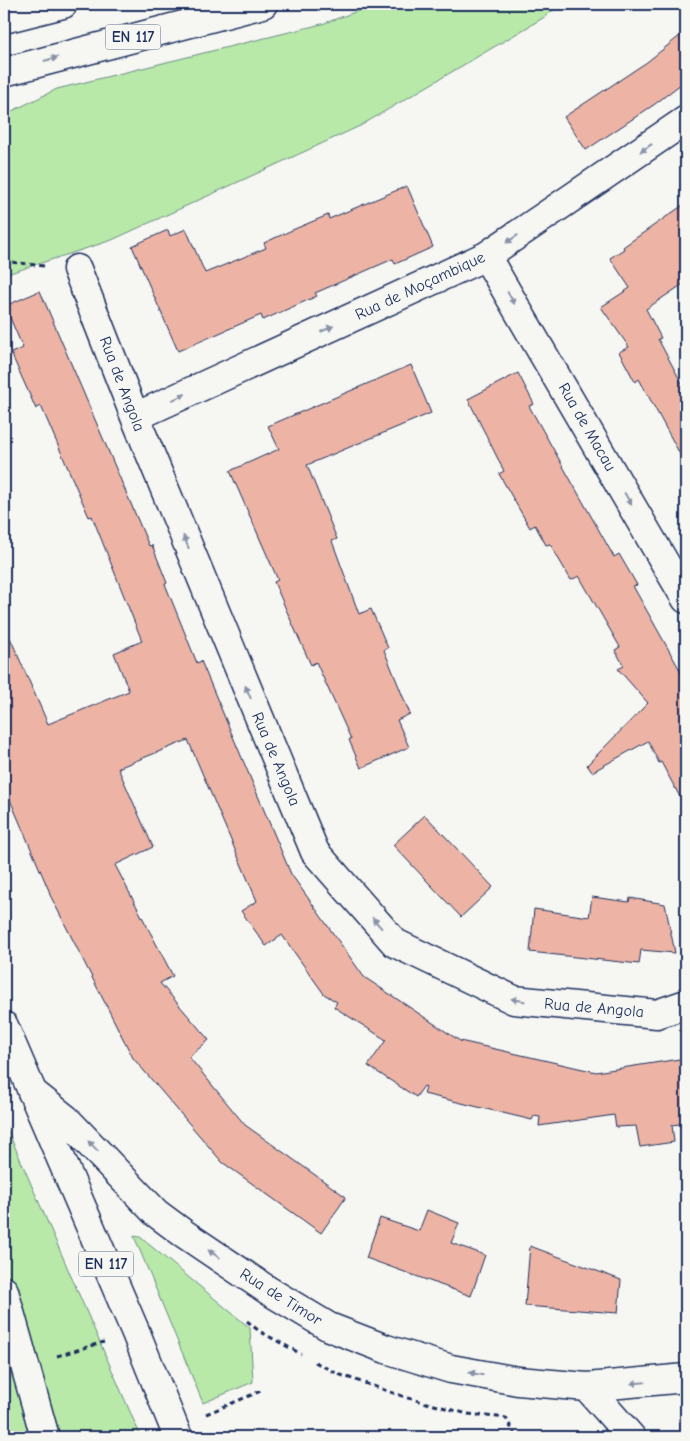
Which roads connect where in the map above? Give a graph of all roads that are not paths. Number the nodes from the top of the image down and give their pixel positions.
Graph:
1 (62, 4) edge
2 (263, 4) edge
3 (4, 19) edge
4 (4, 72) edge
5 (686, 120) edge
6 (486, 256) junction
7 (77, 269) road end
8 (134, 417) junction
9 (686, 599) edge
10 (686, 1004) edge
11 (4, 1026) edge
12 (32, 1092) junction
13 (4, 1291) edge
14 (686, 1378) edge
15 (587, 1387) junction
16 (45, 1437) edge
17 (178, 1437) edge
18 (631, 1437) edge

1 - 3 street
4 -> 2 street, EN 117
5 -> 6 street, Rua de Moçambique
8 -> 6 street, Rua de Moçambique
6 -> 9 street, Rua de Macau
7 - 8 street, Rua de Angola
10 -> 8 street, Rua de Angola
11 - 12 street, EN 117
15 -> 12 street, Rua de Timor
12 - 17 street, EN 117
13 - 16 street
14 -> 15 street, Rua de Timor
15 - 18 street

